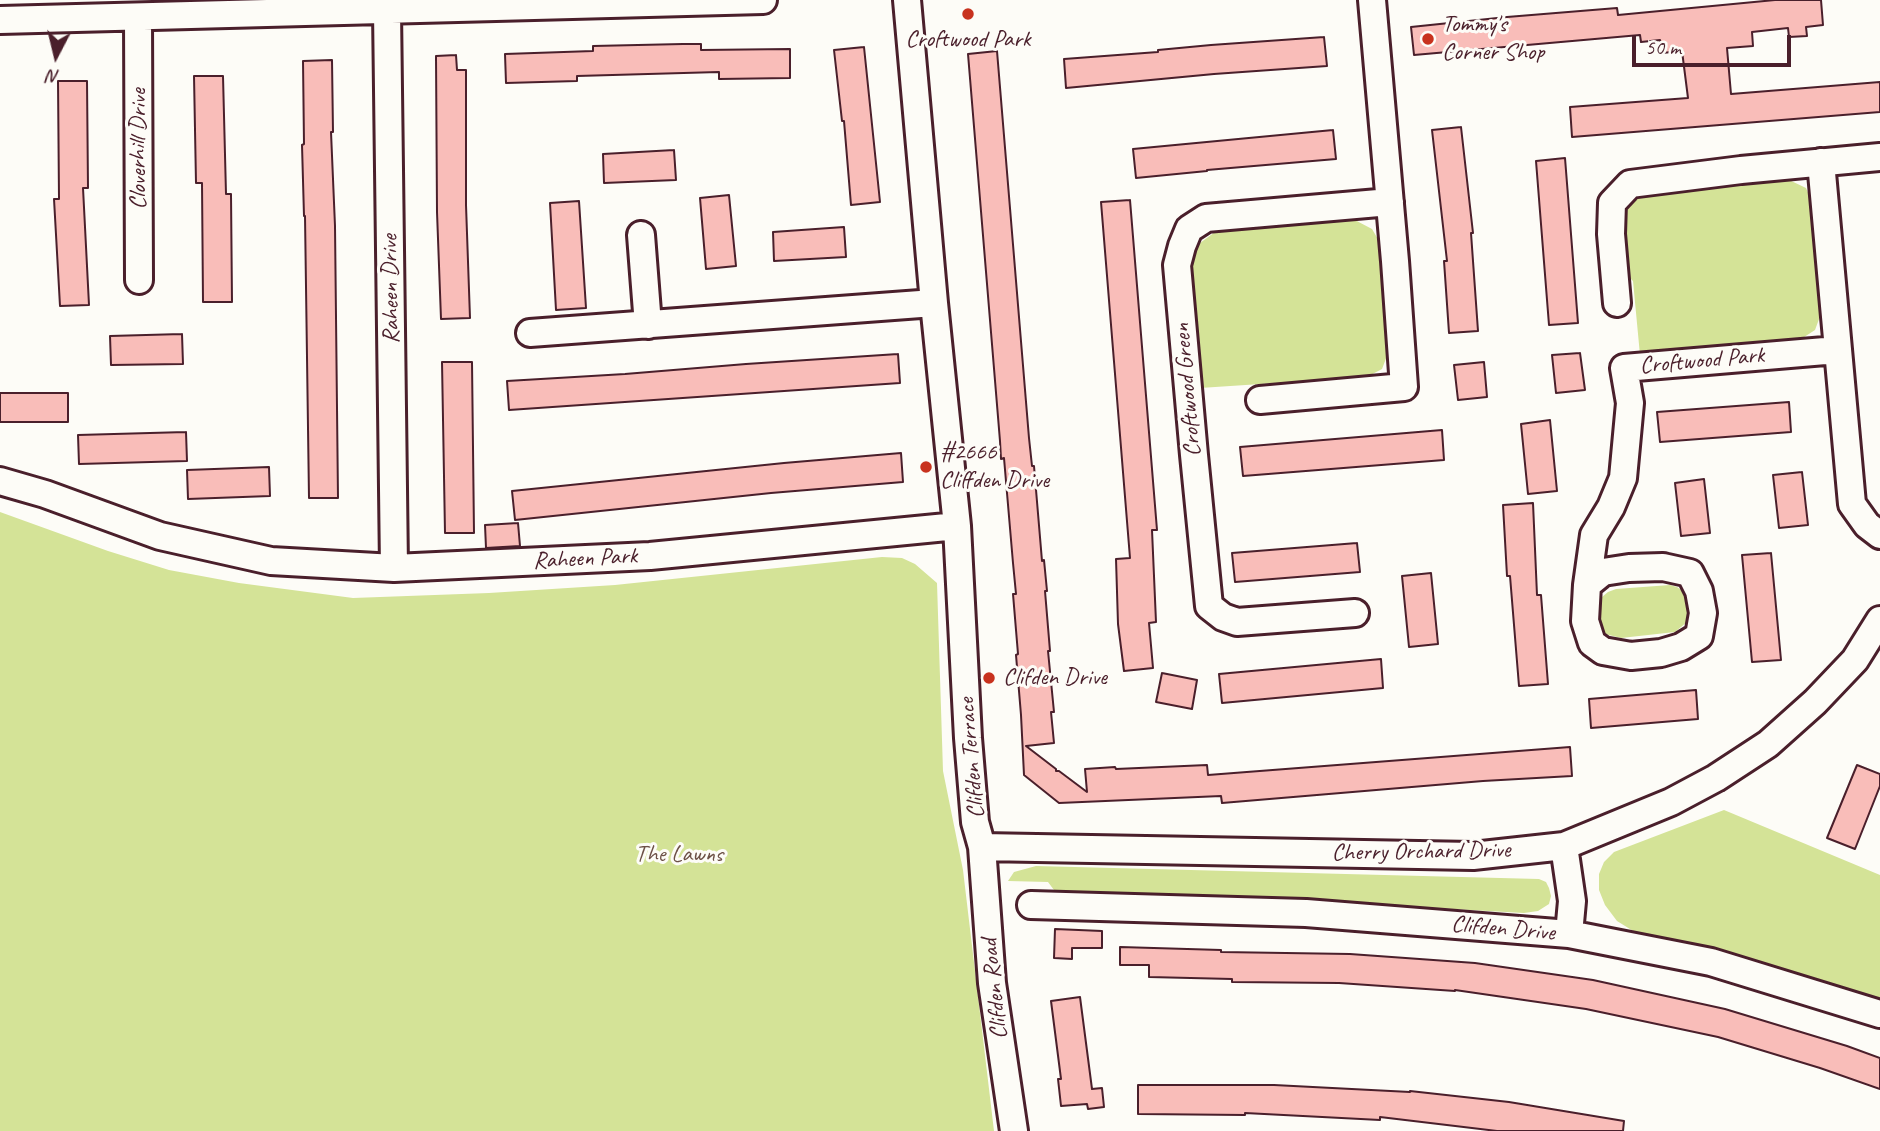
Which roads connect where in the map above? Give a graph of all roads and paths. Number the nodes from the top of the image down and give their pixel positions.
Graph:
1 (763, 0) edge
2 (907, 0) edge
3 (1372, 0) edge
4 (387, 10) junction
5 (138, 18) junction
6 (0, 20) edge
7 (1880, 157) edge
8 (1821, 162) junction
9 (1390, 202) junction
10 (641, 235) dead end
11 (139, 281) dead end
12 (934, 303) junction
13 (1616, 303) dead end
14 (648, 325) junction
15 (530, 333) dead end
16 (1837, 350) junction
17 (1261, 400) dead end
18 (0, 481) edge
19 (957, 526) junction
20 (1880, 535) edge
21 (394, 568) junction
22 (1587, 585) junction
23 (1355, 613) dead end
24 (1880, 620) edge
25 (1564, 846) junction
26 (982, 847) junction
27 (1217, 851) joint
28 (1031, 905) dead end
29 (1569, 934) junction
30 (1880, 1014) edge
31 (1014, 1131) edge

1 - 4 street
2 - 12 street
3 - 9 street
4 - 5 street
4 - 21 street, Raheen Drive
5 - 6 street
5 - 11 street, Cloverhill Drive
7 - 8 street
8 - 13 street
8 - 16 street
9 - 17 street
9 - 23 street, Croftwood Green
10 - 14 street
12 - 14 street
12 - 19 street
14 - 15 street
16 - 20 street
16 - 22 street, Croftwood Park
18 - 21 street, Raheen Park
19 - 21 street, Raheen Park
19 - 26 street, Clifden Terrace
22 - 22 street, Croftwood Park
24 - 25 street, Cherry Orchard Drive
25 - 27 street, Cherry Orchard Drive
25 - 29 street
26 - 27 street, Clifden Terrace
26 - 31 street, Clifden Road
28 - 29 street, Clifden Drive
29 - 30 street, Clifden Drive

